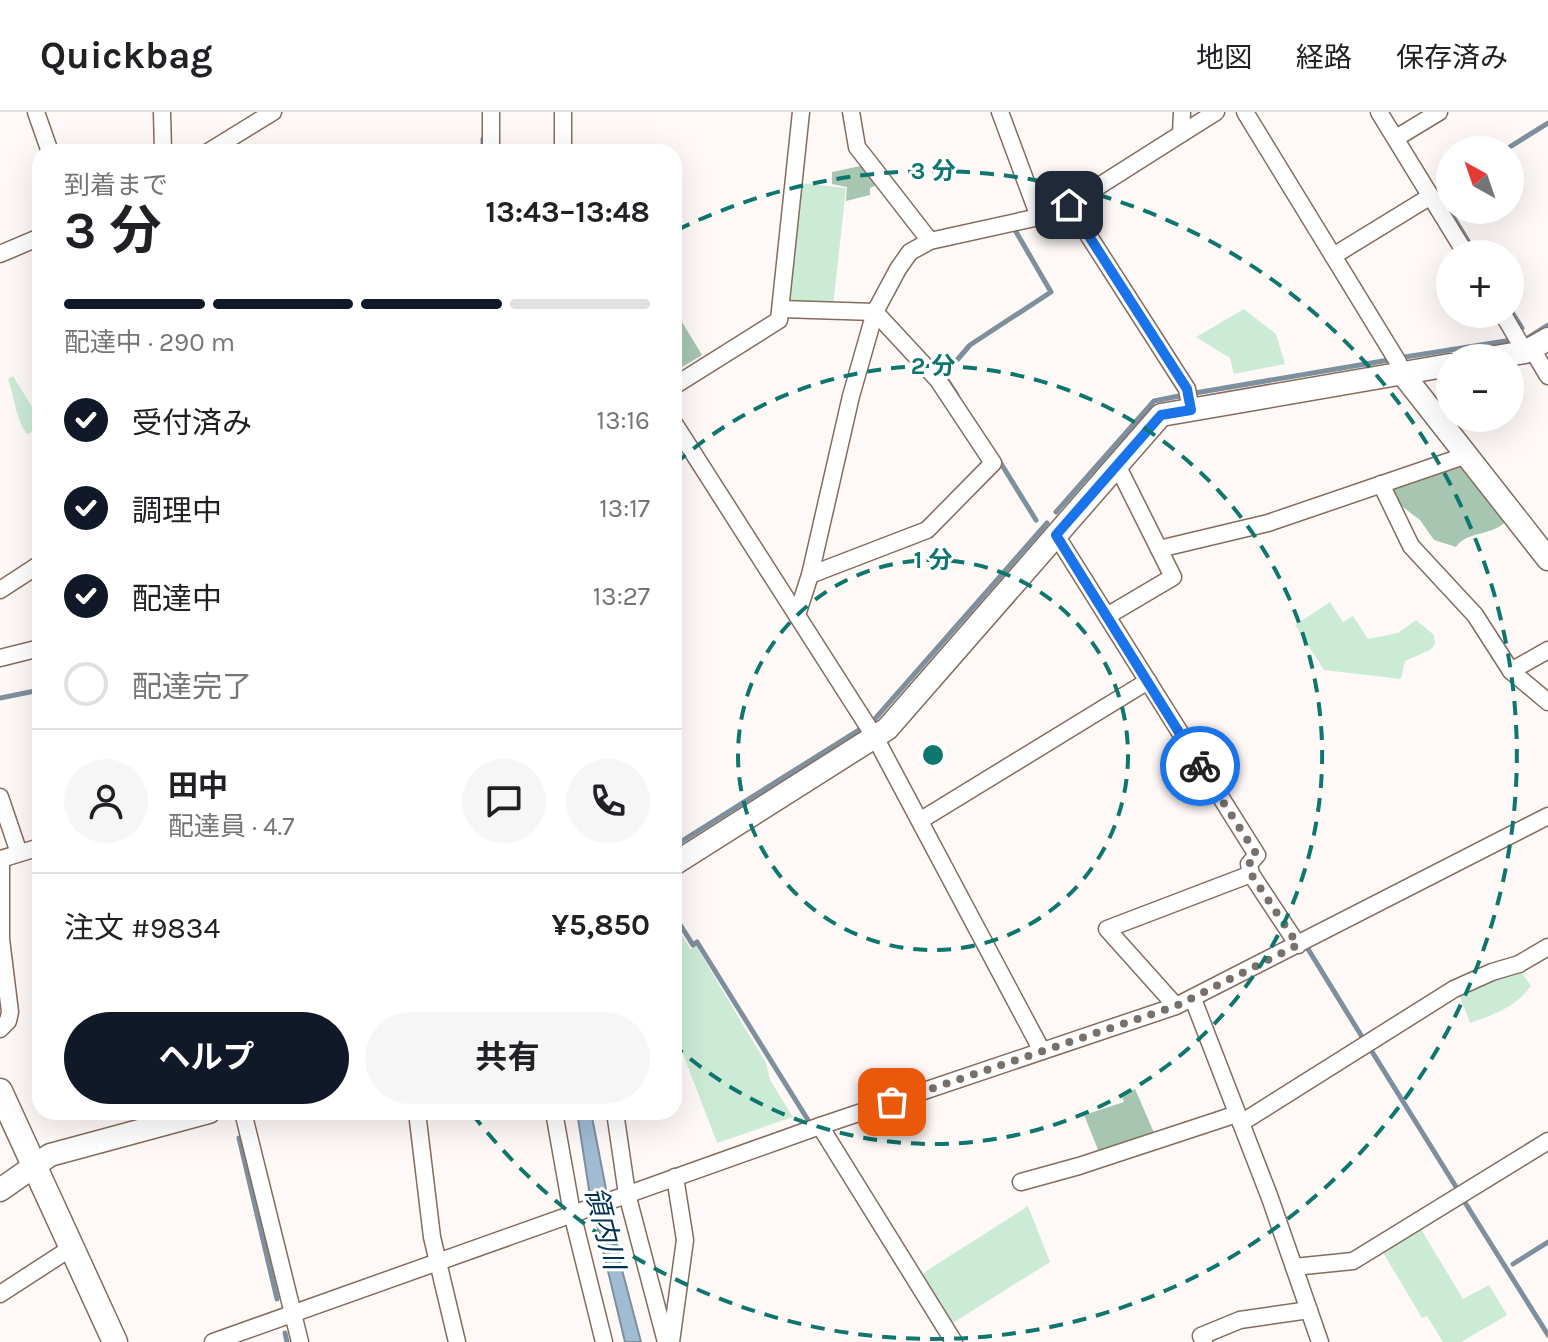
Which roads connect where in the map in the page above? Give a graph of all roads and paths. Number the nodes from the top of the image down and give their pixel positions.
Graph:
1 (36, 112) edge
2 (162, 112) edge
3 (273, 112) edge
4 (477, 112) edge
5 (563, 112) edge
6 (801, 112) edge
7 (851, 112) edge
8 (1000, 112) edge
9 (1182, 112) edge
10 (1216, 112) edge
11 (1245, 112) edge
12 (1379, 112) edge
13 (1439, 112) edge
14 (491, 119) edge
15 (1181, 134) junction
16 (1396, 138) junction
17 (47, 144) edge
18 (163, 144) edge
19 (237, 144) edge
20 (491, 144) edge
21 (563, 144) edge
22 (1431, 196) junction
23 (1069, 205) junction
24 (1039, 217) junction
25 (32, 239) edge
26 (1458, 240) edge
27 (930, 241) junction
28 (2, 247) edge
29 (1333, 256) junction
30 (781, 309) junction
31 (875, 312) junction
32 (1517, 328) edge
33 (1535, 347) edge
34 (1436, 367) edge
35 (1402, 373) junction
36 (1548, 376) edge
37 (682, 381) edge
38 (1191, 410) junction
39 (682, 435) edge
40 (1467, 455) junction
41 (1117, 465) junction
42 (1381, 484) junction
43 (1056, 535) junction
44 (1159, 549) junction
45 (1548, 559) edge
46 (32, 569) edge
47 (810, 575) junction
48 (0, 590) edge
49 (797, 615) junction
50 (1107, 616) junction
51 (32, 650) edge
52 (1548, 650) edge
53 (0, 658) edge
54 (1511, 671) junction
55 (1148, 681) junction
56 (1548, 702) edge
57 (876, 739) junction
58 (0, 797) edge
59 (921, 820) junction
60 (1546, 822) edge
61 (32, 849) edge
62 (19, 853) junction
63 (682, 859) edge
64 (1251, 874) junction
65 (1298, 945) junction
66 (1548, 947) edge
67 (1193, 999) junction
68 (1176, 1006) junction
69 (0, 1029) edge
70 (1042, 1051) junction
71 (0, 1091) edge
72 (1239, 1118) junction
73 (179, 1120) edge
74 (245, 1120) edge
75 (418, 1120) edge
76 (556, 1120) edge
77 (616, 1120) edge
78 (820, 1126) junction
79 (1548, 1141) edge
80 (33, 1167) junction
81 (675, 1177) junction
82 (1021, 1182) dead end
83 (0, 1190) edge
84 (622, 1196) junction
85 (578, 1211) junction
86 (71, 1248) junction
87 (438, 1262) junction
88 (1294, 1267) junction
89 (0, 1294) edge
90 (1309, 1310) junction
91 (293, 1313) junction
92 (115, 1342) edge
93 (213, 1342) edge
94 (300, 1342) edge
95 (457, 1342) edge
96 (604, 1342) edge
97 (669, 1342) edge
98 (954, 1342) edge
99 (1204, 1342) edge
100 (1320, 1342) edge

1 - 17 street
2 - 18 street
3 - 19 street
4 - 14 street
5 - 21 street
6 - 30 street
7 - 27 street
8 - 24 street
9 - 15 street
10 - 15 street
11 - 29 street
12 - 16 street
13 - 16 street
14 - 20 street
15 - 23 street
16 - 22 street
22 - 26 street
22 - 29 street
23 - 24 street
23 - 38 street
24 - 27 street
25 - 28 street
27 - 31 street
29 - 35 street
30 - 31 street
30 - 37 street
31 - 47 street
31 - 47 street
32 - 33 street
33 - 36 street
34 - 35 street
35 - 38 street
35 - 40 street
38 - 41 street
39 - 49 street
40 - 42 street
40 - 45 street
41 - 43 street
41 - 44 street
42 - 44 street
42 - 54 street
43 - 50 street
43 - 57 street
44 - 50 street
46 - 48 street
47 - 49 street
49 - 57 street
50 - 55 street
51 - 53 street
52 - 54 street
54 - 56 street
55 - 59 street
55 - 64 street
57 - 59 street
57 - 63 street
58 - 62 street
59 - 70 street
60 - 65 street
61 - 62 street
62 - 69 street
64 - 65 street
64 - 68 street
65 - 67 street
66 - 72 street
67 - 68 street
67 - 72 street
68 - 70 street
70 - 78 street
71 - 80 main road
72 - 82 street
72 - 88 street
73 - 80 street
74 - 91 street
75 - 87 street
76 - 85 street
77 - 84 street
78 - 81 street
78 - 98 street
79 - 88 street
80 - 83 street
80 - 86 main road
81 - 84 street
81 - 97 street
84 - 85 street
84 - 97 street
85 - 87 street
85 - 96 street
86 - 89 street
86 - 92 main road
87 - 91 street
87 - 95 street
88 - 90 street
90 - 99 street
90 - 100 street
91 - 93 street
91 - 94 street

